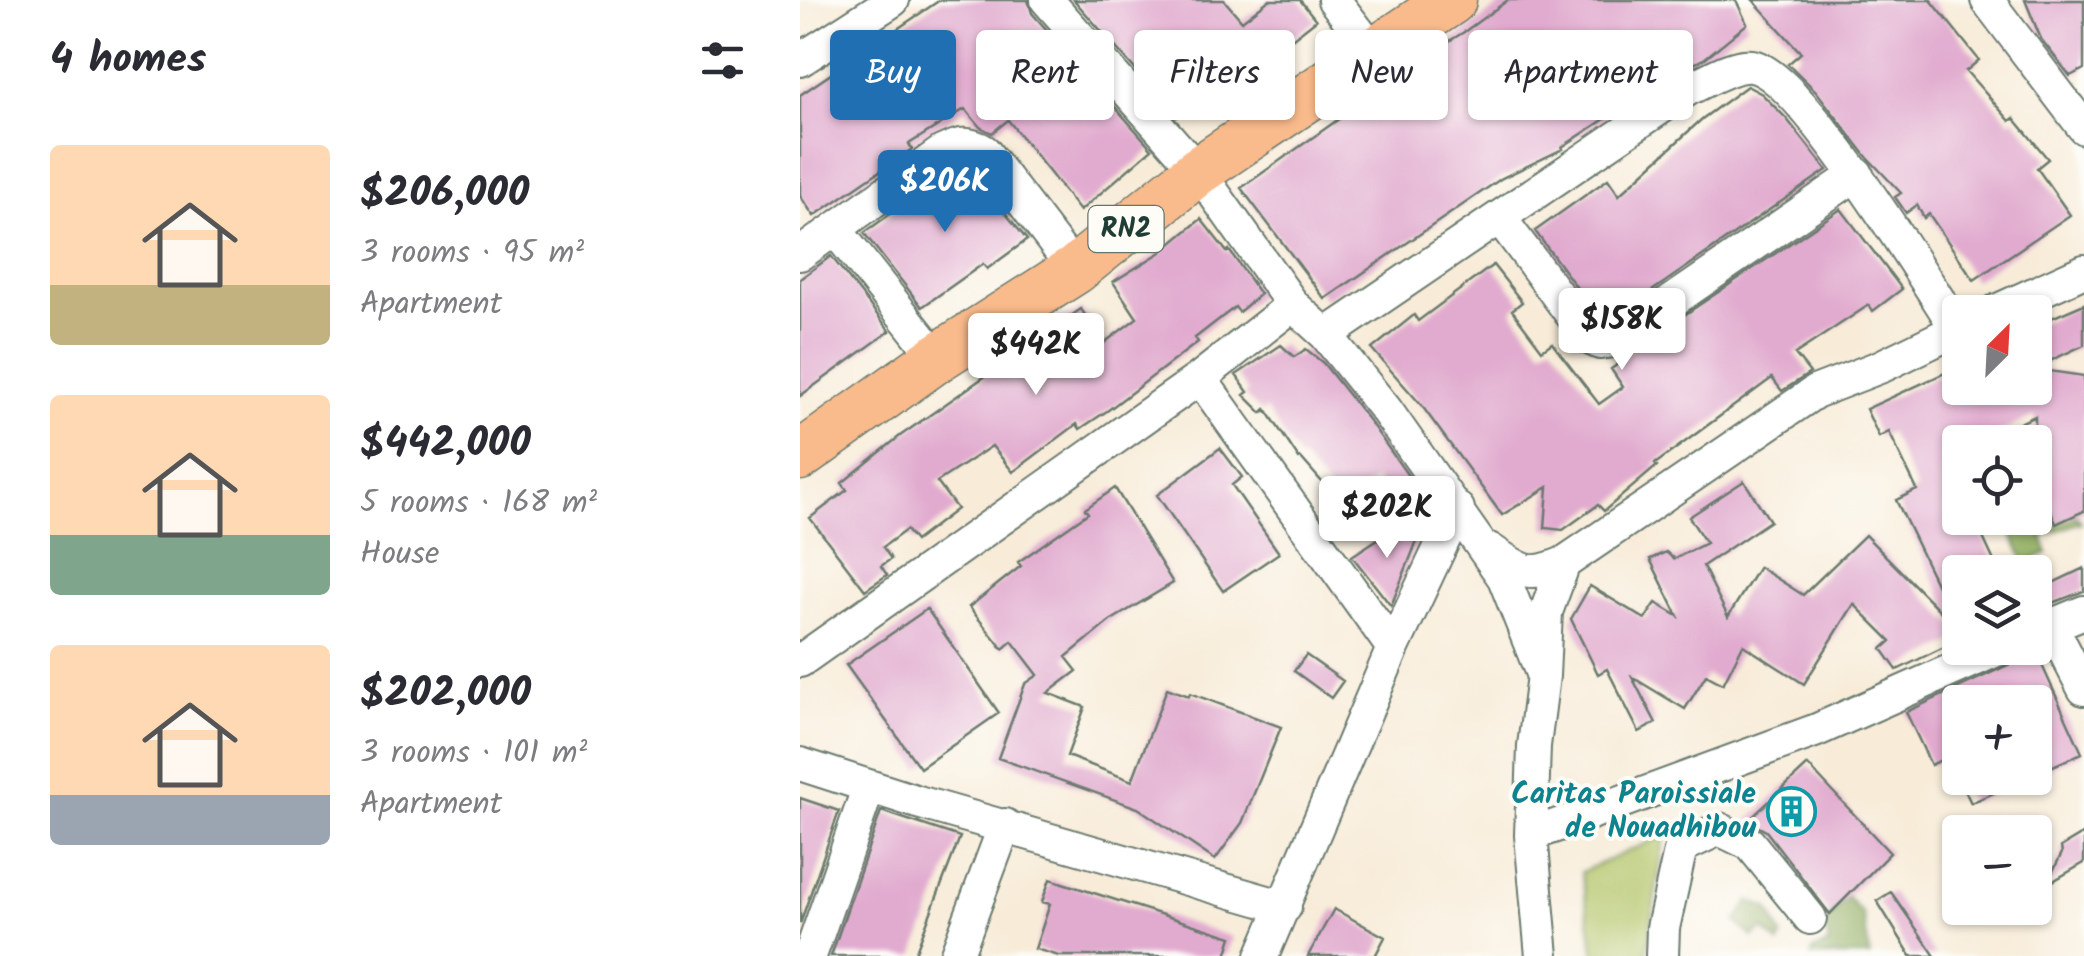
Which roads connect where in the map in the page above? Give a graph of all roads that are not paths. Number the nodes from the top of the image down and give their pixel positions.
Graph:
1 (894, 0) edge
2 (1047, 0) edge
3 (1334, 0) edge
4 (1452, 0) edge
5 (1988, 0) edge
6 (1357, 30) edge
7 (1407, 30) edge
8 (800, 60) edge
9 (1315, 92) edge
10 (2084, 128) edge
11 (1198, 170) junction
12 (1856, 174) junction
13 (1500, 218) junction
14 (835, 228) junction
15 (800, 254) edge
16 (1076, 270) junction
17 (2084, 271) edge
18 (2031, 295) edge
19 (1942, 303) edge
20 (1292, 305) junction
21 (1326, 334) junction
22 (1942, 337) edge
23 (937, 358) junction
24 (1200, 378) junction
25 (800, 456) edge
26 (1458, 509) junction
27 (1484, 546) junction
28 (1564, 563) junction
29 (2084, 612) edge
30 (2052, 625) edge
31 (2052, 642) edge
32 (1392, 648) junction
33 (800, 660) edge
34 (1963, 665) edge
35 (1543, 676) junction
36 (2084, 688) edge
37 (800, 764) edge
38 (869, 786) junction
39 (1005, 825) junction
40 (1531, 835) junction
41 (1286, 907) junction
42 (1810, 918) dead end
43 (810, 956) edge
44 (956, 956) edge
45 (1262, 956) edge
46 (1542, 956) edge
47 (1662, 956) edge

1 - 8 street
2 - 11 street
3 - 6 street
4 - 7 highway, RN2
5 - 10 street
9 - 11 highway, RN2
11 - 16 highway, RN2
11 - 20 street
12 - 13 street
12 - 13 street
12 - 19 street
13 - 21 street
14 - 15 street
14 - 16 street
14 - 23 street
16 - 23 highway, RN2
17 - 18 street
20 - 21 street
20 - 24 street
21 - 26 street
22 - 28 street
23 - 25 highway, RN2
24 - 32 street
24 - 33 street
26 - 27 street
26 - 32 street
27 - 28 street
27 - 35 street
28 - 35 street
29 - 30 street
31 - 36 street
32 - 41 street
34 - 40 street
35 - 40 street
37 - 38 street
38 - 39 street
38 - 43 street
39 - 41 street
39 - 44 street
40 - 46 street
41 - 45 street
42 - 47 street

